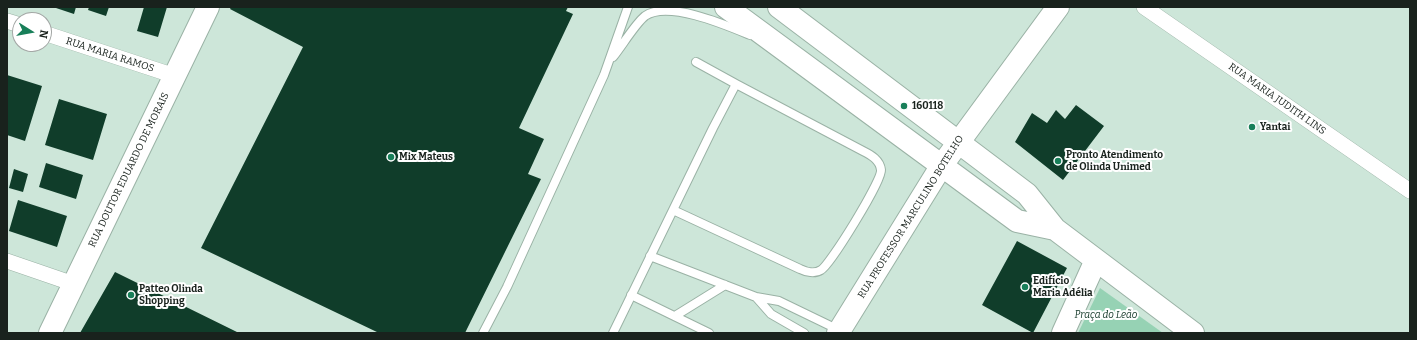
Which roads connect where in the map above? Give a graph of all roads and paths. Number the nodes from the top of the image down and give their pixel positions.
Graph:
1 (208, 7) edge
2 (628, 7) edge
3 (726, 7) edge
4 (779, 7) edge
5 (1058, 7) edge
6 (1144, 7) edge
7 (52, 36) edge
8 (783, 48) junction
9 (609, 62) junction
10 (696, 62) dead end
11 (175, 76) junction
12 (736, 84) junction
13 (958, 142) junction
14 (942, 166) junction
15 (1410, 191) edge
16 (673, 210) junction
17 (1055, 229) junction
18 (650, 256) junction
19 (1096, 260) junction
20 (7, 261) edge
21 (74, 284) junction
22 (725, 285) junction
23 (631, 295) junction
24 (756, 297) junction
25 (675, 316) junction
26 (839, 332) edge
27 (50, 333) edge
28 (483, 333) edge
29 (612, 333) edge
30 (708, 333) edge
31 (804, 333) edge
32 (1062, 333) edge
33 (1193, 333) edge

1 - 11 main road, RUA DOUTOR EDUARDO DE MORAIS
2 - 9 lane
3 - 8 main road
4 - 13 main road
5 - 13 main road, RUA PROFESSOR MARCULINO BOTELHO
6 - 15 street, RUA MARIA JUDITH LINS
7 - 11 street, RUA MARIA RAMOS
8 - 9 lane
8 - 14 main road
9 - 28 lane
10 - 12 lane
11 - 21 main road, RUA DOUTOR EDUARDO DE MORAIS
12 - 16 lane
12 - 16 lane
13 - 14 main road, RUA PROFESSOR MARCULINO BOTELHO
13 - 17 main road
14 - 17 main road
14 - 26 main road, RUA PROFESSOR MARCULINO BOTELHO
16 - 18 lane
17 - 19 main road
18 - 22 lane
18 - 23 lane
19 - 32 main road
19 - 33 main road
20 - 21 street
21 - 27 main road, RUA DOUTOR EDUARDO DE MORAIS
22 - 24 lane
22 - 25 lane
23 - 25 lane
23 - 29 lane
24 - 26 lane
24 - 31 lane
25 - 30 lane

